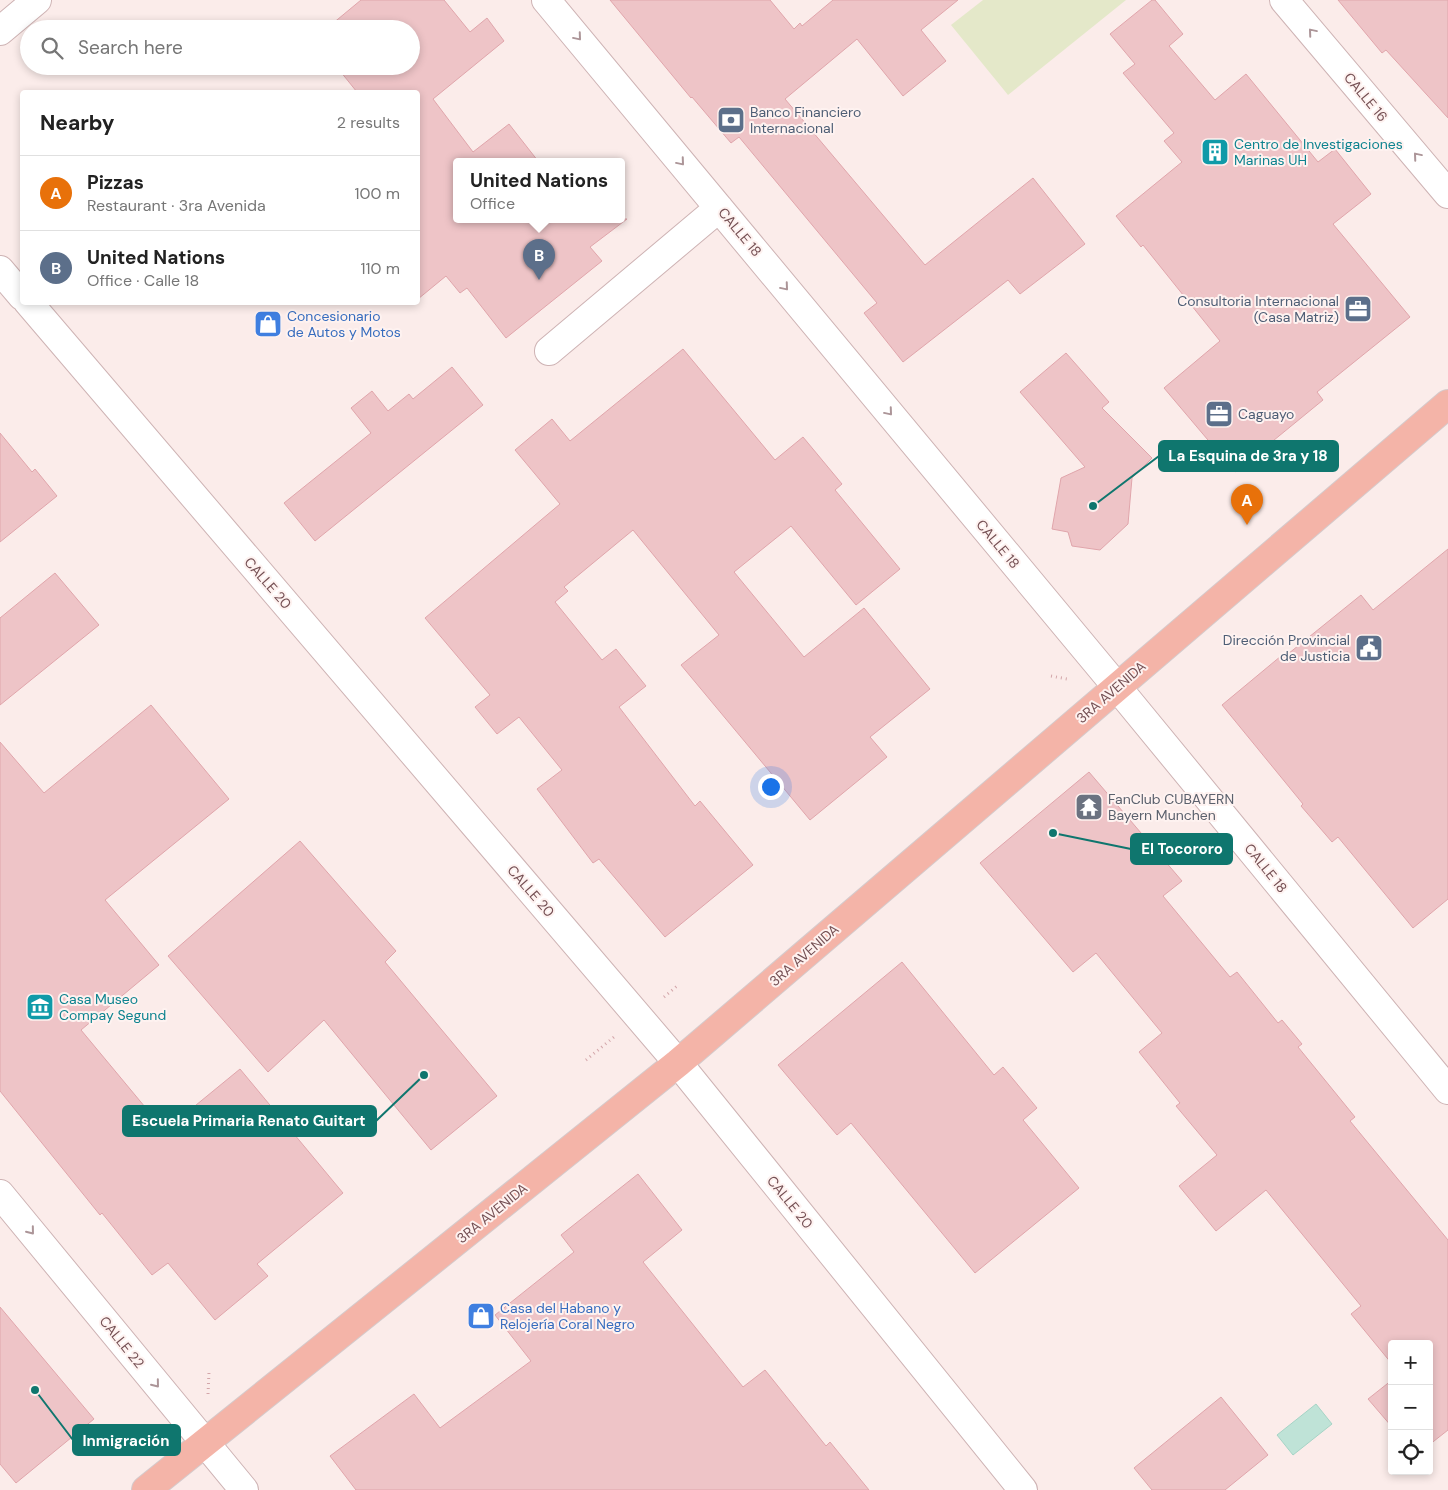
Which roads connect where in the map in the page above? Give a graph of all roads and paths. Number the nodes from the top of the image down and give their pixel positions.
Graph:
1 (37, 0) edge
2 (546, 0) edge
3 (1284, 0) edge
4 (0, 31) edge
5 (1448, 194) edge
6 (719, 208) junction
7 (0, 270) edge
8 (20, 294) edge
9 (31, 305) edge
10 (549, 351) dead end
11 (1448, 404) edge
12 (1117, 687) junction
13 (678, 1063) junction
14 (1448, 1090) edge
15 (0, 1194) edge
16 (205, 1443) junction
17 (146, 1490) edge
18 (244, 1490) edge
19 (1023, 1490) edge

1 - 4 street
2 -> 6 street, CALLE 18
5 -> 3 street, CALLE 16
6 - 10 street
6 -> 12 street, CALLE 18
7 - 8 street
9 - 13 street, CALLE 20
11 - 12 main road, 3RA AVENIDA
12 - 13 main road, 3RA AVENIDA
12 - 14 street, CALLE 18
13 - 16 main road, 3RA AVENIDA
13 - 19 street, CALLE 20
15 -> 16 street, CALLE 22
16 - 17 main road, 3RA AVENIDA
16 - 18 street, CALLE 22

